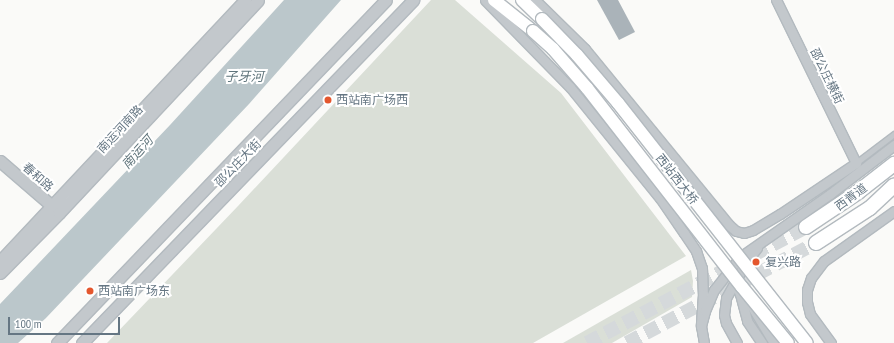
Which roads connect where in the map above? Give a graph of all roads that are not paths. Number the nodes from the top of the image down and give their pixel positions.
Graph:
1 (245, 0) edge
2 (258, 0) edge
3 (386, 0) edge
4 (413, 0) edge
5 (485, 0) edge
6 (494, 0) edge
7 (522, 0) edge
8 (535, 0) edge
9 (776, 0) edge
10 (894, 134) edge
11 (894, 145) edge
12 (0, 161) edge
13 (856, 163) junction
14 (894, 164) edge
15 (894, 186) edge
16 (894, 196) edge
17 (714, 207) junction
18 (870, 208) junction
19 (56, 209) junction
20 (894, 211) edge
21 (806, 227) tunnel mouth
22 (777, 230) junction
23 (684, 233) junction
24 (816, 243) tunnel mouth
25 (0, 261) edge
26 (727, 272) junction
27 (0, 274) edge
28 (738, 285) junction
29 (701, 326) junction
30 (56, 343) edge
31 (82, 343) edge
32 (704, 343) edge
33 (738, 343) edge
34 (762, 343) edge
35 (775, 343) edge
36 (788, 343) edge
37 (807, 343) edge
38 (831, 343) edge

1 - 19 street, 南运河南路
2 - 19 street, 南运河南路
3 - 30 street, 邵公庄大街
4 - 31 street, 邵公庄大街
5 - 23 street
6 - 28 main road, 西站西大桥, bridge
7 - 37 main road, 西站西大桥, bridge
8 - 17 street
9 - 13 street, 邵公庄横街
10 - 13 lane
11 - 22 street
12 - 19 street, 春和路
13 - 17 street
14 - 21 highway, 西青道
15 - 18 highway, 西青道
16 - 18 highway
17 - 23 street
18 - 24 highway, 西青道
19 - 25 street, 南运河南路
19 - 27 street, 南运河南路
20 - 38 street
22 - 26 street
22 - 28 street
23 - 29 street
26 - 28 street
26 - 29 street
28 - 33 street
28 - 34 street
28 - 35 street, bridge
28 - 36 main road, 西站西大桥, bridge
29 - 32 street

